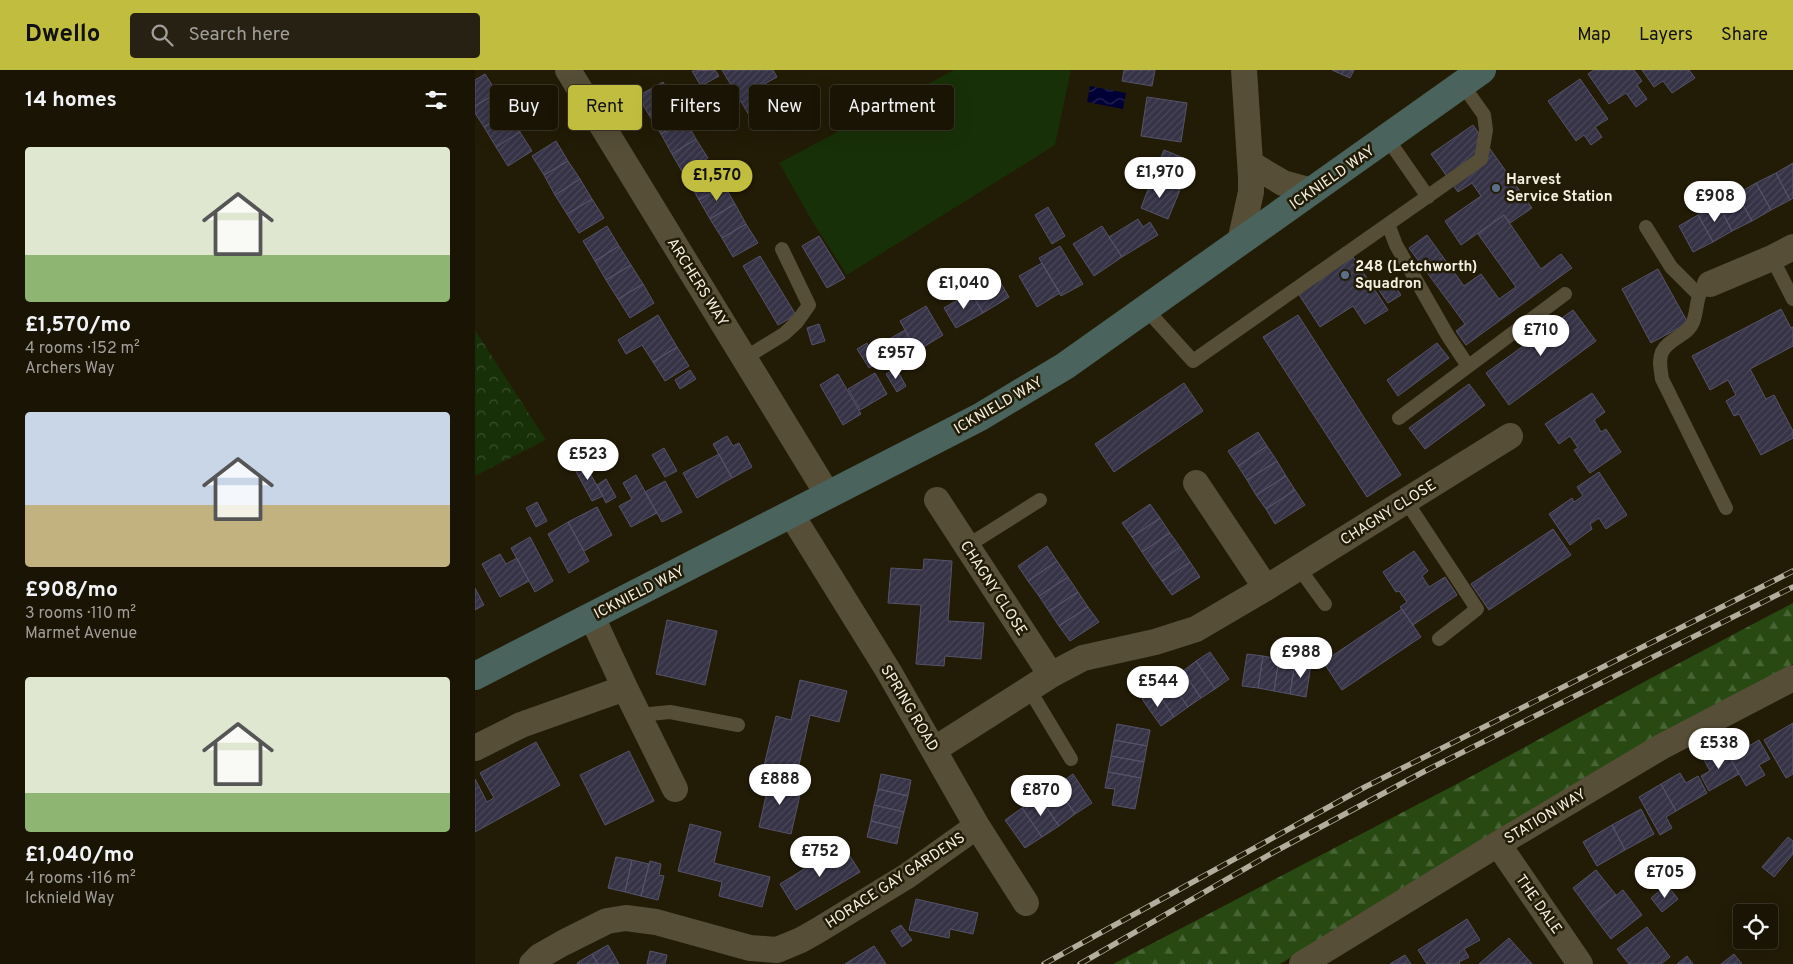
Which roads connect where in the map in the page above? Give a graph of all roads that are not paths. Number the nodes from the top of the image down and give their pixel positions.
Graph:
1 (1244, 70) edge
2 (570, 71) edge
3 (1472, 77) edge
4 (1387, 138) junction
5 (1251, 164) junction
6 (1312, 191) junction
7 (1428, 197) junction
8 (1389, 224) junction
9 (1646, 227) dead end
10 (1240, 242) junction
11 (782, 249) dead end
12 (1782, 252) edge
13 (1704, 289) junction
14 (1565, 294) dead end
15 (1793, 299) edge
16 (1146, 308) junction
17 (745, 358) junction
18 (1468, 366) junction
19 (1399, 418) dead end
20 (1510, 436) dead end
21 (1196, 483) dead end
22 (828, 495) junction
23 (937, 500) dead end
24 (1040, 500) dead end
25 (1406, 501) junction
26 (1726, 508) dead end
27 (791, 514) junction
28 (967, 546) junction
29 (1299, 568) junction
30 (1266, 588) junction
31 (1325, 604) dead end
32 (592, 616) junction
33 (1439, 639) dead end
34 (475, 676) edge
35 (1051, 676) junction
36 (1793, 678) edge
37 (625, 688) junction
38 (1029, 689) junction
39 (639, 716) junction
40 (738, 724) dead end
41 (475, 748) edge
42 (935, 749) junction
43 (1071, 759) dead end
44 (675, 789) dead end
45 (977, 826) junction
46 (1498, 844) junction
47 (1026, 903) dead end
48 (765, 957) edge
49 (532, 964) edge
50 (1303, 964) edge
51 (1581, 964) edge

1 - 5 street
2 - 17 street, ARCHERS WAY
3 - 4 street, ICKNIELD WAY
3 - 7 lane
4 - 6 street, ICKNIELD WAY
4 - 7 lane
5 - 6 street
5 - 10 street
6 - 10 street, ICKNIELD WAY
7 - 8 lane
8 - 16 lane
8 - 18 lane
9 - 13 lane
10 - 16 street, ICKNIELD WAY
11 - 17 lane
12 - 13 street
12 - 15 lane
13 - 26 lane
14 - 18 lane
16 - 22 street, ICKNIELD WAY
17 - 22 street, ARCHERS WAY
18 - 19 lane
20 - 25 street, CHAGNY CLOSE
21 - 30 street
22 - 27 street, ICKNIELD WAY
23 - 28 street, CHAGNY CLOSE
24 - 28 lane
25 - 29 street, CHAGNY CLOSE
25 - 33 lane
27 - 32 street, ICKNIELD WAY
27 - 42 street, SPRING ROAD
28 - 35 street, CHAGNY CLOSE
29 - 30 street, CHAGNY CLOSE
29 - 31 lane
30 - 35 street, CHAGNY CLOSE
32 - 34 street, ICKNIELD WAY
32 - 37 street
35 - 38 street, CHAGNY CLOSE
36 - 46 street, STATION WAY
37 - 39 street
37 - 41 street
38 - 42 street, CHAGNY CLOSE
38 - 43 lane
39 - 40 lane
39 - 44 street
42 - 45 street, SPRING ROAD
45 - 47 street, SPRING ROAD
45 - 48 street, HORACE GAY GARDENS
46 - 50 street, STATION WAY
46 - 51 street, THE DALE
48 - 49 street, HORACE GAY GARDENS

